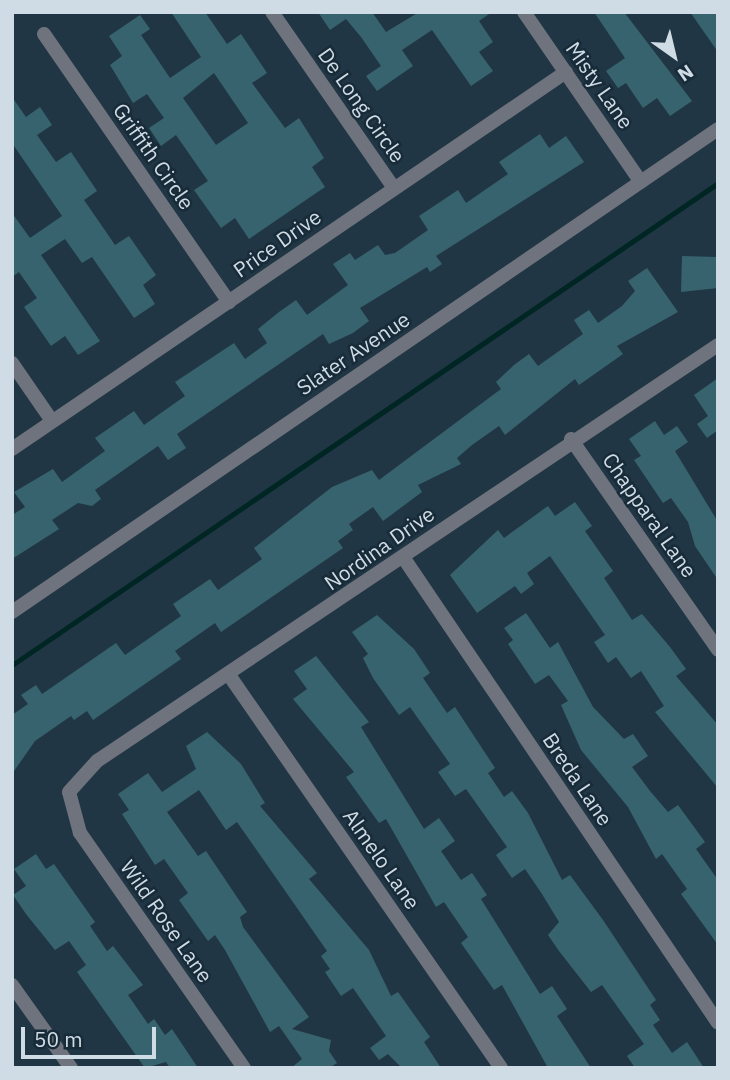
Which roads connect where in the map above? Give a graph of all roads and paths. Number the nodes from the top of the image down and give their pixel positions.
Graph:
1 (272, 12) edge
2 (524, 12) edge
3 (44, 34) dead end
4 (566, 72) junction
5 (718, 129) edge
6 (641, 182) junction
7 (393, 187) junction
8 (229, 302) junction
9 (718, 345) edge
10 (12, 363) edge
11 (52, 421) junction
12 (571, 439) junction
13 (12, 449) edge
14 (403, 557) junction
15 (12, 612) edge
16 (718, 650) edge
17 (229, 675) junction
18 (69, 792) joint
19 (12, 985) edge
20 (718, 1023) edge
21 (71, 1068) edge
22 (244, 1068) edge
23 (501, 1068) edge

1 - 7 street, De Long Circle
2 - 4 street, Misty Lane
3 - 8 street, Griffith Circle
4 - 6 street, Misty Lane
4 - 7 street, Price Drive
5 - 6 street, Slater Avenue
6 - 15 street, Slater Avenue
7 - 8 street, Price Drive
8 - 11 street, Price Drive
9 - 12 street, Nordina Drive
10 - 11 street
11 - 13 street, Price Drive
12 - 14 street, Nordina Drive
12 - 16 street, Chapparal Lane
14 - 17 street, Nordina Drive
14 - 20 street, Breda Lane
17 - 18 street, Nordina Drive
17 - 23 street, Almelo Lane
18 - 22 street, Wild Rose Lane
19 - 21 street

